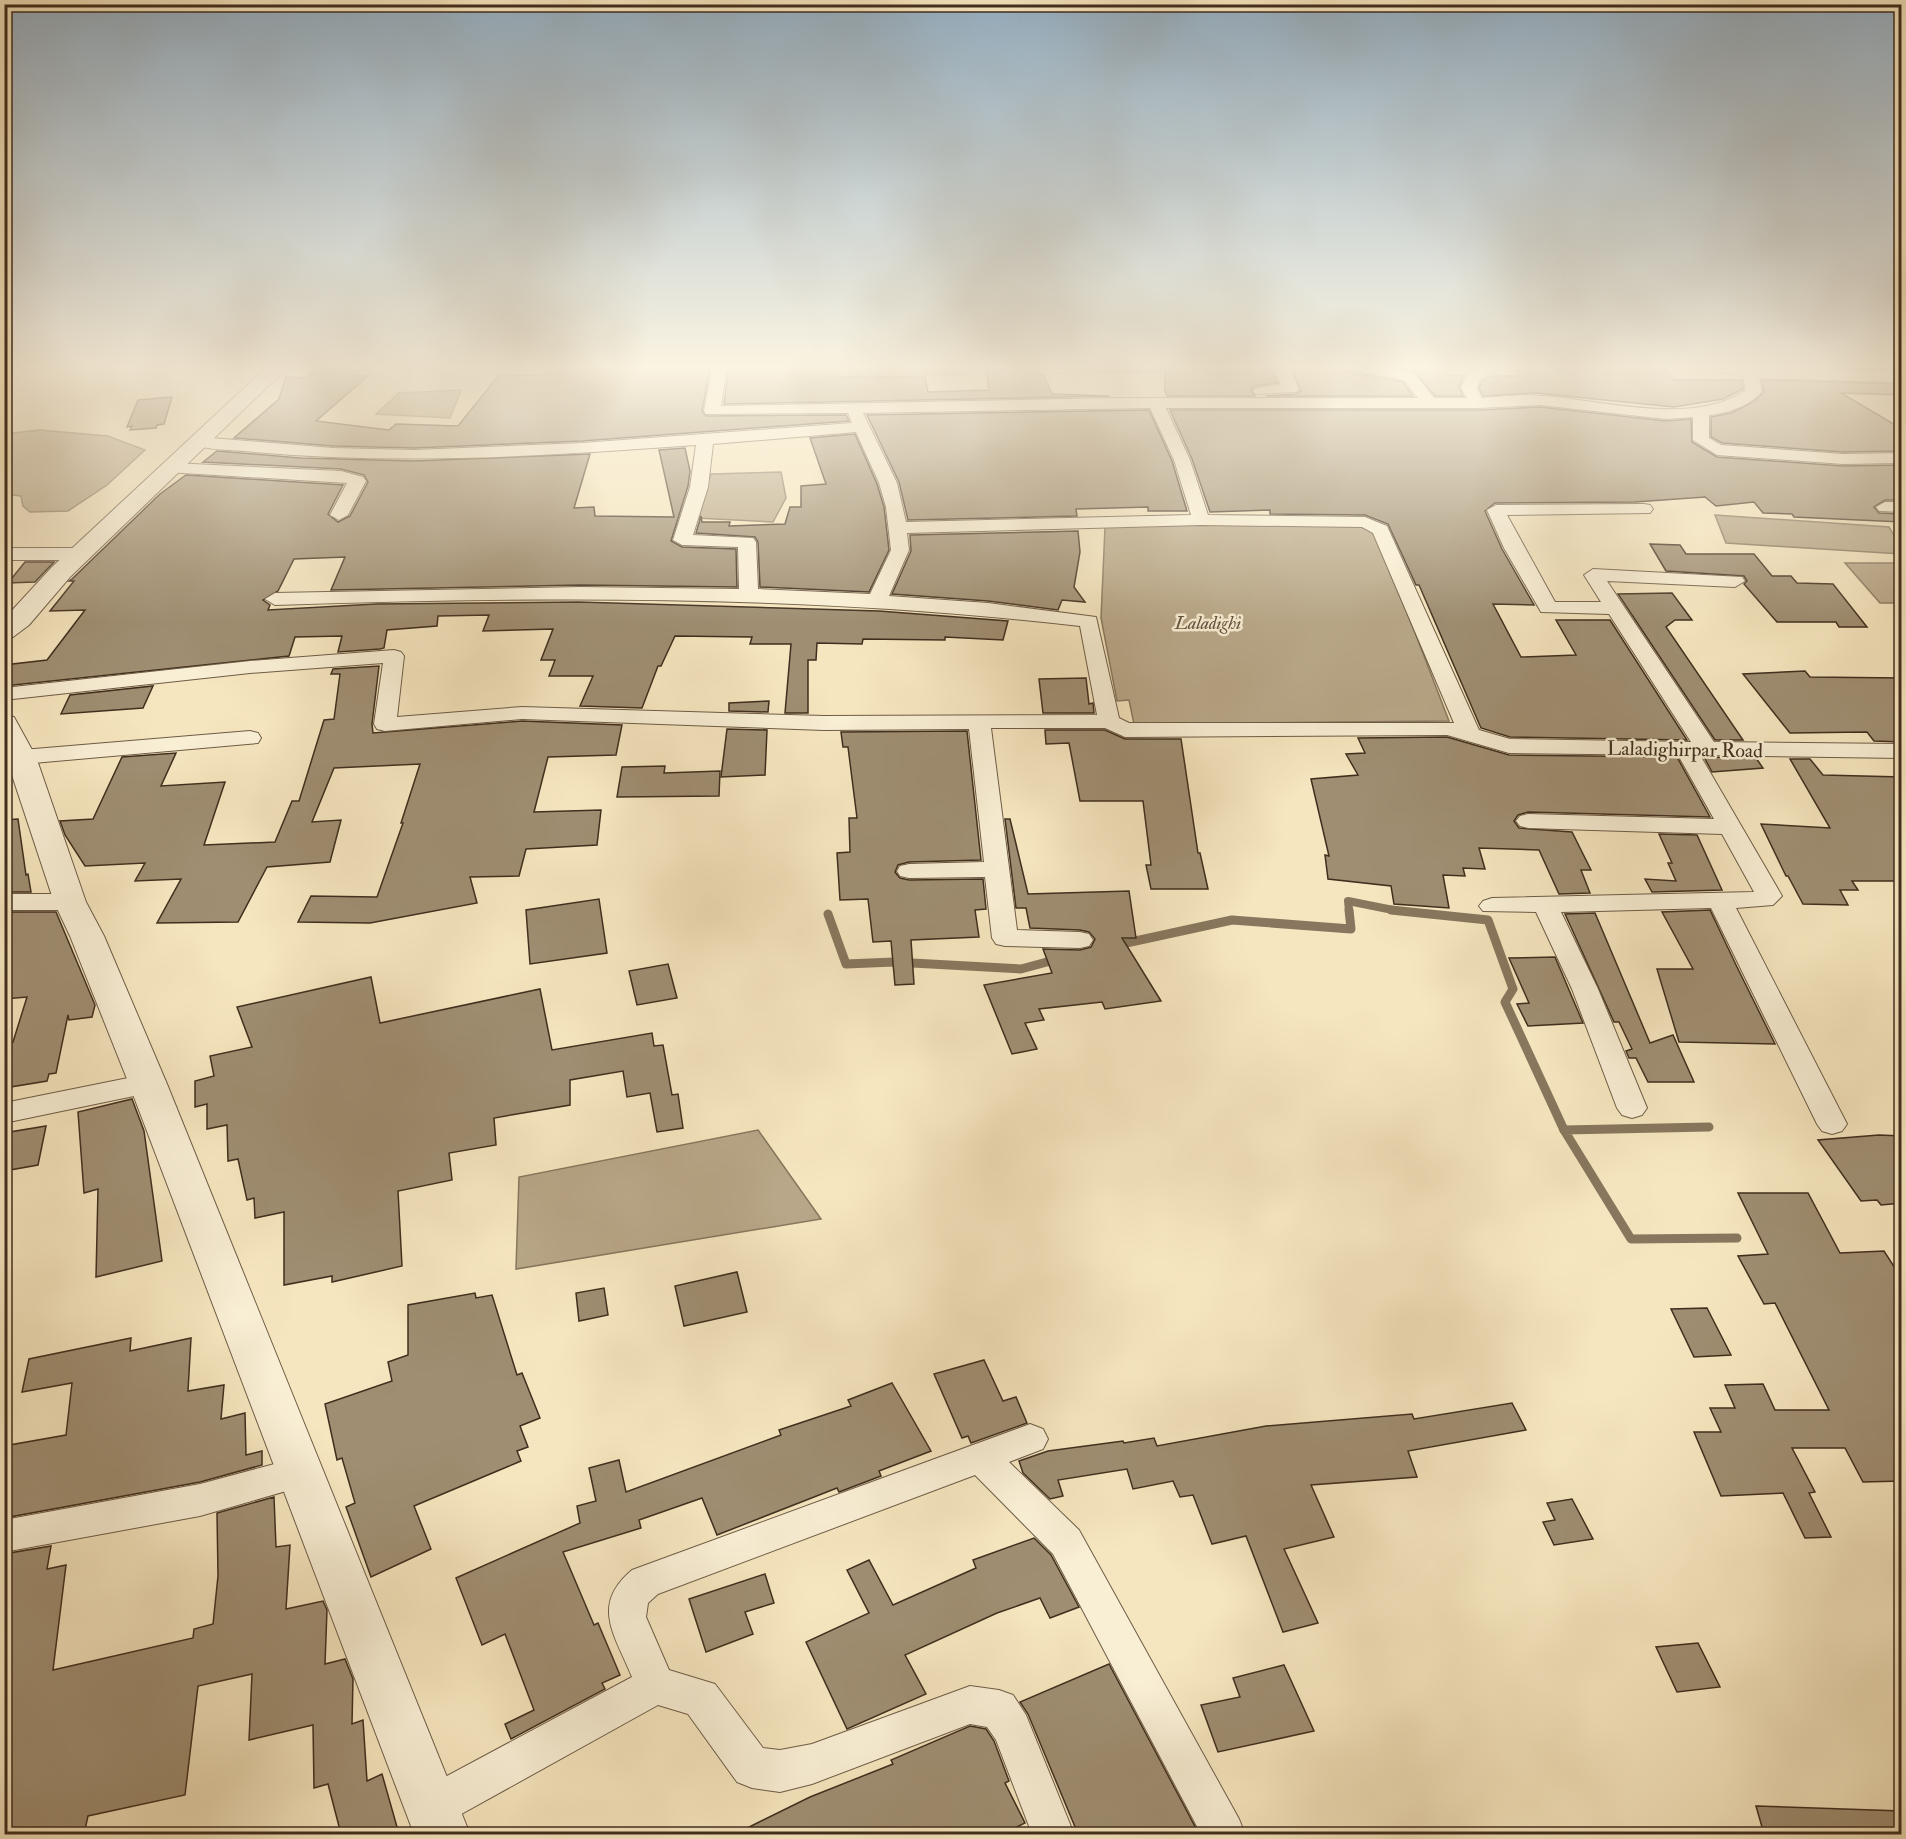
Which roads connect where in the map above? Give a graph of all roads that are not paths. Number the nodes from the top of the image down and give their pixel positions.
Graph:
1 (192, 450) edge
2 (283, 450) edge
3 (508, 450) edge
4 (704, 450) edge
5 (874, 450) edge
6 (1176, 450) edge
7 (1717, 450) edge
8 (1902, 458) edge
9 (172, 468) junction
10 (1644, 509) dead end
11 (339, 515) dead end
12 (1201, 520) junction
13 (896, 528) junction
14 (4, 554) edge
15 (80, 554) junction
16 (1735, 581) dead end
17 (749, 596) junction
18 (275, 599) dead end
19 (877, 600) junction
20 (1616, 608) junction
21 (4, 632) edge
22 (4, 693) edge
23 (1109, 720) junction
24 (979, 723) junction
25 (1470, 735) junction
26 (250, 738) dead end
27 (13, 740) edge
28 (1697, 750) junction
29 (1902, 751) edge
30 (1528, 821) dead end
31 (1730, 826) junction
32 (998, 869) junction
33 (909, 871) dead end
34 (1720, 900) junction
35 (4, 902) edge
36 (70, 902) junction
37 (1545, 904) junction
38 (1492, 906) dead end
39 (1080, 940) dead end
40 (148, 1084) junction
41 (1632, 1107) dead end
42 (4, 1113) edge
43 (1832, 1124) dead end
44 (1030, 1438) dead end
45 (981, 1458) junction
46 (300, 1472) junction
47 (4, 1536) edge
48 (655, 1685) junction
49 (437, 1821) edge
50 (1053, 1834) edge
51 (1224, 1834) edge

1 - 9 street
2 - 3 street
4 - 17 street
5 - 13 street
6 - 12 street
7 - 8 street
9 - 11 street
9 - 15 street
10 - 20 street
12 - 13 street
12 - 25 street
13 - 19 street
14 - 15 street
15 - 21 street
16 - 20 street
17 - 18 street
17 - 19 street
19 - 23 street
20 - 28 street
22 - 24 street
23 - 24 street
23 - 25 street, Laladighirpar Road
24 - 32 street
25 - 28 street, Laladighirpar Road
26 - 27 street
27 - 36 street
28 - 29 street, Laladighirpar Road
28 - 31 street
30 - 31 street
31 - 34 street
32 - 33 street
32 - 39 street
34 - 37 street
34 - 43 street
35 - 36 street
36 - 40 street
37 - 38 street
37 - 41 street
40 - 42 street
40 - 46 street
44 - 45 street
45 - 48 street
45 - 51 street
46 - 47 street
46 - 49 street
48 - 49 street
48 - 50 street

